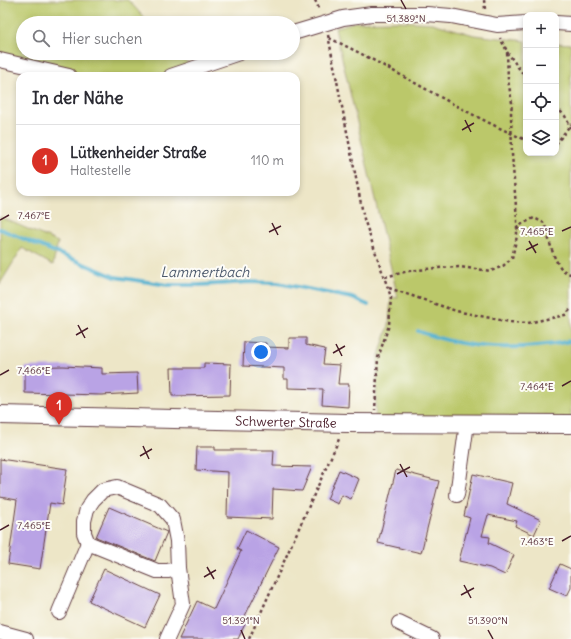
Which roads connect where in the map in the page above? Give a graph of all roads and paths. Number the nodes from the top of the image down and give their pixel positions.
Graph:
1 (326, 23) junction
2 (523, 23) edge
3 (559, 24) edge
4 (571, 24) edge
5 (497, 25) junction
6 (300, 31) edge
7 (328, 38) junction
8 (507, 51) junction
9 (0, 60) edge
10 (218, 60) edge
11 (52, 72) edge
12 (182, 72) edge
13 (523, 74) edge
14 (559, 110) edge
15 (571, 126) edge
16 (511, 133) junction
17 (523, 139) edge
18 (559, 140) edge
19 (517, 230) junction
20 (571, 274) edge
21 (385, 277) junction
22 (388, 288) junction
23 (571, 309) edge
24 (0, 415) edge
25 (375, 422) junction
26 (346, 423) junction
27 (467, 423) junction
28 (571, 424) edge
29 (457, 496) dead end
30 (88, 543) junction
31 (178, 568) junction
32 (59, 612) dead end
33 (399, 623) dead end
34 (0, 632) edge
35 (26, 639) edge
36 (167, 639) edge
37 (249, 639) edge
38 (432, 639) edge

1 - 5 street
1 - 6 street
1 - 7 path
2 - 5 street
3 - 4 street
5 - 8 path
7 - 16 path
7 - 21 path
8 - 13 path
8 - 16 path
9 - 11 street
10 - 12 street
14 - 15 path
15 - 18 path
16 - 17 path
16 - 19 path
19 - 20 path
19 - 21 path
21 - 22 path
22 - 23 path
22 - 25 path
24 - 26 main road, Schwerter Straße
25 - 26 main road, Schwerter Straße
25 - 27 main road, Schwerter Straße
26 - 37 path
27 - 28 main road, Schwerter Straße
27 - 29 street
30 - 31 street
30 - 31 street
30 - 32 street
31 - 36 street
33 - 38 street
34 - 35 street

